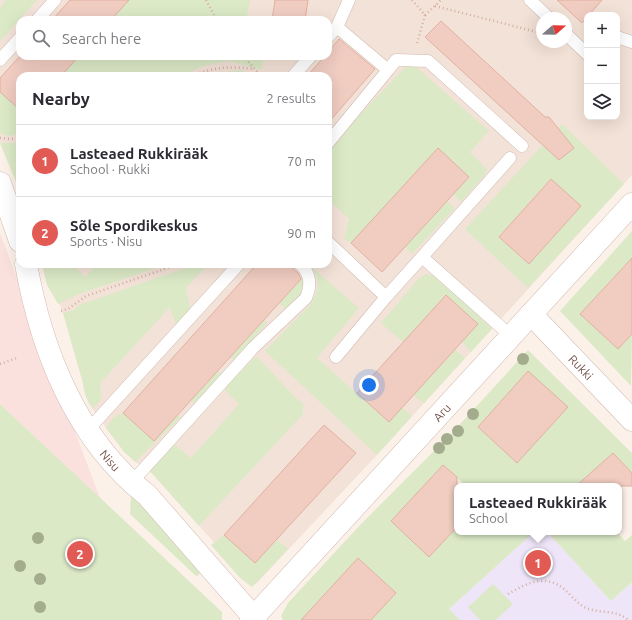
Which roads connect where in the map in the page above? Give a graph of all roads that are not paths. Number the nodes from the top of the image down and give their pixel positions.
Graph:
1 (55, 0) edge
2 (349, 0) edge
3 (530, 0) edge
4 (543, 12) edge
5 (41, 16) edge
6 (337, 27) junction
7 (332, 33) edge
8 (620, 38) edge
9 (572, 40) edge
10 (16, 42) edge
11 (632, 42) edge
12 (584, 51) edge
13 (0, 60) edge
14 (307, 60) edge
15 (388, 70) junction
16 (297, 72) edge
17 (332, 138) edge
18 (522, 146) dead end
19 (510, 158) dead end
20 (0, 183) edge
21 (632, 204) edge
22 (16, 229) edge
23 (332, 246) edge
24 (422, 257) junction
25 (27, 268) edge
26 (235, 268) edge
27 (304, 268) edge
28 (386, 297) junction
29 (531, 314) junction
30 (511, 336) junction
31 (336, 357) dead end
32 (632, 420) edge
33 (88, 430) junction
34 (131, 483) junction
35 (254, 619) edge

1 - 5 lane
2 - 6 lane
3 - 4 lane
6 - 7 lane
6 - 15 lane
8 - 11 lane
9 - 12 lane
10 - 13 lane
14 - 16 lane
15 - 17 lane
15 - 18 lane
19 - 24 lane
20 - 22 street
21 - 29 street, Aru
23 - 28 lane
24 - 28 lane
24 - 30 lane
25 - 33 street, Nisu
26 - 33 lane
27 - 34 lane
28 - 31 lane
29 - 30 street, Aru
29 - 32 street, Rukki
30 - 35 street, Aru
33 - 34 street, Nisu
34 - 35 street, Nisu

